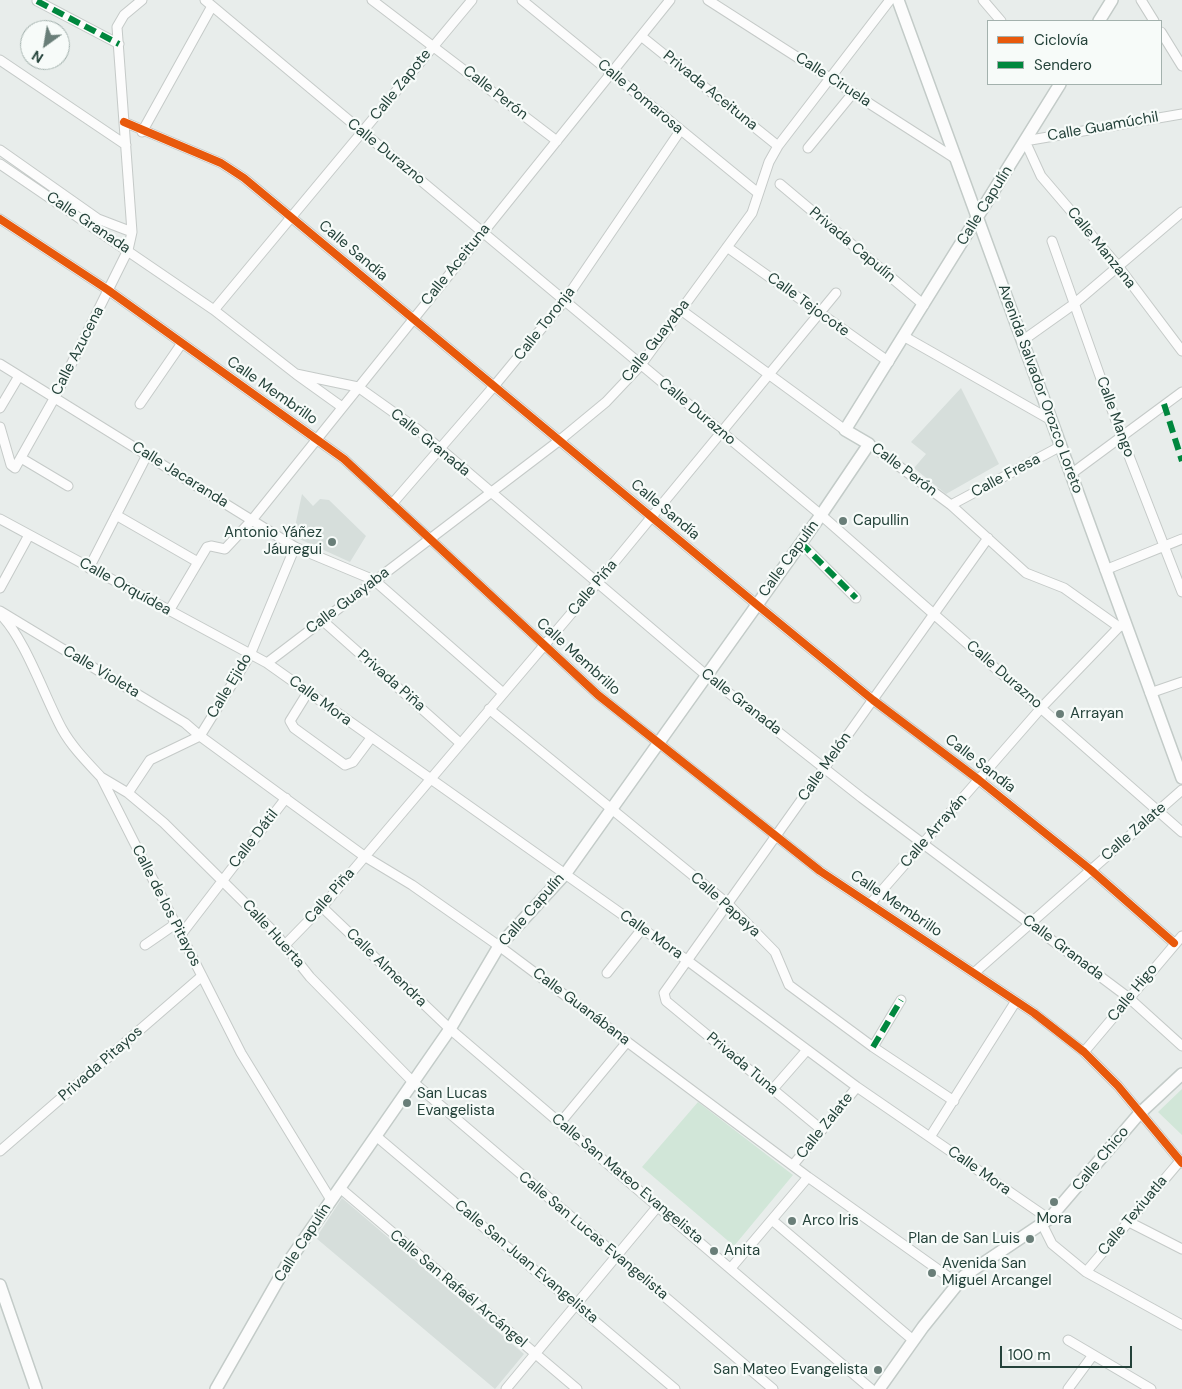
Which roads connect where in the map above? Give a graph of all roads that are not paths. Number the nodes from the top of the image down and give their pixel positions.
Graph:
1 (142, 0) edge
2 (372, 0) edge
3 (472, 0) edge
4 (522, 0) edge
5 (670, 0) edge
6 (708, 0) edge
7 (891, 0) edge
8 (983, 0) edge
9 (1141, 0) edge
10 (37, 1) edge
11 (1107, 2) edge
12 (208, 3) edge
13 (722, 4) edge
14 (1000, 20) edge
15 (1099, 20) edge
16 (1153, 20) edge
17 (1162, 34) edge
18 (642, 36) junction
19 (119, 44) junction
20 (433, 46) junction
21 (0, 60) edge
22 (1182, 66) edge
23 (612, 72) junction
24 (830, 78) junction
25 (1057, 85) edge
26 (853, 93) junction
27 (1182, 114) edge
28 (124, 122) junction
29 (680, 131) junction
30 (142, 132) junction
31 (363, 132) junction
32 (557, 141) junction
33 (1025, 141) junction
34 (126, 145) junction
35 (778, 146) junction
36 (808, 148) dead end
37 (0, 150) edge
38 (957, 160) junction
39 (0, 164) edge
40 (780, 184) dead end
41 (758, 193) junction
42 (1182, 212) edge
43 (978, 217) junction
44 (291, 218) junction
45 (0, 219) edge
46 (483, 231) junction
47 (132, 232) junction
48 (1052, 241) dead end
49 (727, 247) junction
50 (128, 250) junction
51 (1118, 266) junction
52 (108, 290) junction
53 (836, 293) dead end
54 (565, 300) junction
55 (1074, 304) junction
56 (924, 305) junction
57 (214, 310) junction
58 (682, 310) junction
59 (818, 314) junction
60 (414, 319) junction
61 (905, 337) junction
62 (1022, 341) junction
63 (182, 343) junction
64 (1182, 351) edge
65 (889, 362) junction
66 (0, 364) edge
67 (640, 366) junction
68 (296, 374) junction
69 (770, 375) junction
70 (19, 376) junction
71 (495, 386) junction
72 (358, 388) junction
73 (1182, 392) edge
74 (55, 397) junction
75 (140, 404) dead end
76 (342, 406) junction
77 (0, 408) edge
78 (1052, 420) junction
79 (0, 426) edge
80 (845, 430) junction
81 (722, 433) junction
82 (1122, 438) junction
83 (316, 439) junction
84 (560, 440) junction
85 (869, 444) junction
86 (1061, 446) junction
87 (440, 449) junction
88 (147, 455) junction
89 (21, 458) junction
90 (1071, 474) junction
91 (68, 486) dead end
92 (492, 493) junction
93 (392, 504) junction
94 (951, 505) junction
95 (116, 515) junction
96 (821, 515) junction
97 (652, 517) junction
98 (0, 519) edge
99 (252, 520) junction
100 (29, 535) junction
101 (988, 538) junction
102 (1182, 539) edge
103 (431, 540) junction
104 (801, 543) junction
105 (1164, 546) junction
106 (294, 547) junction
107 (196, 562) junction
108 (89, 568) junction
109 (1105, 570) junction
110 (374, 580) junction
111 (598, 582) junction
112 (0, 588) edge
113 (1182, 592) edge
114 (856, 598) dead end
115 (756, 604) junction
116 (169, 611) junction
117 (0, 613) edge
118 (934, 614) junction
119 (322, 620) junction
120 (1122, 626) junction
121 (544, 645) junction
122 (250, 655) junction
123 (267, 663) junction
124 (706, 675) junction
125 (1182, 682) edge
126 (308, 692) junction
127 (503, 693) junction
128 (1150, 693) junction
129 (873, 700) junction
130 (1042, 707) junction
131 (489, 709) junction
132 (200, 736) junction
133 (371, 738) junction
134 (460, 743) junction
135 (659, 744) junction
136 (825, 768) junction
137 (100, 777) junction
138 (430, 778) junction
139 (1182, 778) edge
140 (979, 780) junction
141 (1182, 790) edge
142 (128, 793) junction
143 (286, 798) junction
144 (612, 809) junction
145 (1159, 811) junction
146 (1182, 832) edge
147 (776, 837) junction
148 (924, 844) junction
149 (364, 856) junction
150 (1091, 870) junction
151 (566, 873) junction
152 (222, 880) junction
153 (871, 903) junction
154 (728, 904) junction
155 (322, 907) junction
156 (1030, 924) junction
157 (174, 925) junction
158 (642, 929) junction
159 (180, 936) junction
160 (1182, 936) edge
161 (1174, 943) junction
162 (145, 945) dead end
163 (285, 945) junction
164 (499, 946) junction
165 (688, 961) junction
166 (974, 973) junction
167 (607, 974) dead end
168 (202, 976) junction
169 (664, 996) joint
170 (1129, 998) junction
171 (901, 1000) dead end
172 (1016, 1001) junction
173 (450, 1029) junction
174 (627, 1042) junction
175 (872, 1046) junction
176 (1182, 1046) edge
177 (807, 1050) junction
178 (1084, 1052) junction
179 (1182, 1074) edge
180 (413, 1082) junction
181 (857, 1087) junction
182 (773, 1089) junction
183 (954, 1101) junction
184 (1139, 1114) junction
185 (560, 1123) junction
186 (822, 1130) junction
187 (376, 1136) junction
188 (930, 1137) junction
189 (0, 1151) edge
190 (1181, 1162) edge
191 (793, 1165) junction
192 (808, 1177) junction
193 (340, 1188) junction
194 (331, 1200) junction
195 (658, 1206) junction
196 (772, 1220) junction
197 (1046, 1222) junction
198 (1129, 1222) junction
199 (1182, 1249) edge
200 (617, 1256) junction
201 (731, 1268) junction
202 (1086, 1272) junction
203 (957, 1283) junction
204 (0, 1285) edge
205 (576, 1305) junction
206 (1182, 1326) edge
207 (914, 1340) junction
208 (1068, 1340) dead end
209 (535, 1354) junction
210 (1093, 1355) junction
211 (36, 1389) edge
212 (216, 1389) edge
213 (506, 1389) edge
214 (577, 1389) edge
215 (675, 1389) edge
216 (773, 1389) edge
217 (871, 1389) edge
218 (879, 1389) edge
219 (1068, 1389) edge
220 (1151, 1389) edge

1 - 19 street, Calle Azucena
2 - 20 street, Calle Perón
3 - 20 street, Calle Zapote
4 - 23 street, Calle Pomarosa
5 - 18 street, Calle Aceituna
6 - 13 street, Calle Ciruela
7 - 24 street, Calle Guayaba
7 - 38 street, Avenida Salvador Orozco Loreto
8 - 14 street
9 - 16 street
10 - 19 street
11 - 15 street
12 - 30 street
12 - 31 street, Calle Durazno
13 - 24 street, Calle Ciruela
17 - 22 street
18 - 23 street, Calle Aceituna
18 - 35 street, Privada Aceituna
19 - 28 street, Calle Azucena
20 - 31 street, Calle Zapote
20 - 32 street, Calle Perón
21 - 34 street
23 - 29 street, Calle Pomarosa
23 - 32 street, Calle Aceituna
24 - 26 street, Calle Ciruela
24 - 35 street, Calle Guayaba
25 - 33 street, Calle Capulín
26 - 36 street
26 - 38 street, Calle Ciruela
27 - 33 street, Calle Guamúchil
28 - 30 street, Calle Sandía
28 - 34 street, Calle Azucena
29 - 41 street, Calle Pomarosa
29 - 54 street, Calle Toronja
30 - 44 street, Calle Sandía
31 - 44 street, Calle Zapote
31 - 46 street, Calle Durazno
32 - 46 street, Calle Aceituna
33 - 43 street, Calle Capulín
33 - 51 street, Calle Manzana
34 - 47 street, Calle Azucena
35 - 41 street, Calle Guayaba
37 - 47 street
38 - 43 street, Avenida Salvador Orozco Loreto
39 - 50 street, Calle Granada
40 - 56 street, Privada Capulín
41 - 49 street, Calle Guayaba
42 - 51 street
43 - 56 street, Calle Capulín
43 - 62 street, Avenida Salvador Orozco Loreto
44 - 57 street, Calle Zapote
44 - 60 street, Calle Sandía
45 - 52 street, Calle Membrillo
46 - 54 street, Calle Durazno
46 - 60 street, Calle Aceituna
47 - 50 street, Calle Azucena
48 - 55 street, Calle Mango
49 - 58 street, Calle Guayaba
49 - 59 street, Calle Tejocote
50 - 52 street, Calle Azucena
50 - 57 street, Calle Granada
51 - 55 street
51 - 64 street, Calle Manzana
52 - 63 street, Calle Membrillo
52 - 74 street, Calle Azucena
53 - 59 street, Calle Piña
54 - 67 street, Calle Durazno
54 - 71 street, Calle Toronja
55 - 62 street
55 - 82 street, Calle Mango
56 - 61 street, Calle Capulín
57 - 68 street, Calle Granada
58 - 67 street, Calle Guayaba
58 - 69 street, Calle Perón
59 - 65 street, Calle Tejocote
59 - 69 street, Calle Piña
60 - 71 street, Calle Sandía
60 - 72 street, Calle Aceituna
61 - 65 street, Calle Capulín
61 - 78 street
62 - 78 street, Avenida Salvador Orozco Loreto
63 - 75 street
63 - 83 street, Calle Membrillo
65 - 80 street, Calle Capulín
66 - 70 street, Calle Jacaranda
67 - 81 street, Calle Durazno
67 - 84 street, Calle Guayaba
68 - 72 street, Calle Granada
68 - 76 street, Calle Granada
69 - 80 street, Calle Perón
69 - 81 street, Calle Piña
70 - 74 street, Calle Jacaranda
70 - 77 street
71 - 84 street, Calle Sandía
71 - 87 street, Calle Toronja
72 - 76 street, Calle Aceituna
72 - 87 street, Calle Granada
73 - 82 street
74 - 88 street, Calle Jacaranda
74 - 89 street, Calle Azucena
76 - 83 street, Calle Aceituna
78 - 86 street, Avenida Salvador Orozco Loreto
79 - 89 street, Calle Azucena
80 - 85 street, Calle Perón
81 - 96 street, Calle Durazno
81 - 97 street, Calle Piña
82 - 90 street
82 - 105 street, Calle Mango
83 - 93 street, Calle Membrillo
83 - 99 street, Calle Aceituna
84 - 92 street, Calle Guayaba
84 - 97 street, Calle Sandía
85 - 94 street, Calle Perón
85 - 96 street, Calle Capulín
86 - 90 street, Avenida Salvador Orozco Loreto
86 - 94 street, Calle Fresa
87 - 92 street, Calle Granada
87 - 93 street, Calle Toronja
88 - 95 street
88 - 99 street, Calle Jacaranda
89 - 91 street
90 - 109 street, Avenida Salvador Orozco Loreto
92 - 103 street, Calle Guayaba
92 - 111 street, Calle Granada
93 - 103 street, Calle Membrillo
94 - 101 street, Calle Perón
95 - 107 street
95 - 108 street
96 - 104 street, Calle Capulín
96 - 118 street, Calle Durazno
97 - 111 street, Calle Piña
97 - 115 street, Calle Sandía
98 - 100 street, Calle Orquídea
99 - 106 street, Calle Jacaranda
99 - 107 street, Calle Aceituna
100 - 108 street, Calle Orquídea
100 - 112 street
101 - 118 street, Calle Melón
101 - 120 street, Calle Perón
102 - 105 street
103 - 110 street, Calle Guayaba
103 - 121 street, Calle Membrillo
104 - 114 street
104 - 115 street, Calle Capulín
105 - 109 street
105 - 113 street, Calle Mango
106 - 110 street, Calle Jacaranda
106 - 122 street, Calle Ejido
107 - 116 street, Calle Aceituna
108 - 116 street, Calle Orquídea
109 - 120 street, Avenida Salvador Orozco Loreto
110 - 119 street, Calle Guayaba
110 - 127 street, Calle Jacaranda
111 - 121 street, Calle Piña
111 - 124 street, Calle Granada
115 - 124 street, Calle Capulín
115 - 129 street, Calle Sandía
116 - 122 street, Calle Orquídea
117 - 132 street, Calle Violeta
117 - 137 street, Calle de los Pitayos
118 - 129 street, Calle Melón
118 - 130 street, Calle Durazno
119 - 123 street, Calle Guayaba
119 - 134 street, Privada Piña
120 - 128 street, Avenida Salvador Orozco Loreto
120 - 130 street, Calle Arrayán
121 - 127 street, Calle Piña
121 - 135 street, Calle Membrillo
122 - 123 street, Calle Mora
122 - 132 street, Calle Ejido
123 - 126 street, Calle Mora
124 - 135 street, Calle Capulín
124 - 136 street, Calle Granada
125 - 128 street
126 - 133 street, Calle Mora
126 - 133 street
127 - 131 street, Calle Piña
128 - 139 street, Avenida Salvador Orozco Loreto
129 - 136 street, Calle Melón
129 - 140 street, Calle Sandía
130 - 140 street, Calle Arrayán
130 - 145 street, Calle Durazno
131 - 134 street, Calle Piña
131 - 144 street, Calle Papaya
132 - 142 street, Calle Ejido
132 - 143 street, Calle Guanábana
133 - 138 street, Calle Mora
134 - 138 street, Calle Piña
135 - 144 street, Calle Capulín
135 - 147 street, Calle Membrillo
136 - 147 street, Calle Melón
136 - 148 street, Calle Granada
137 - 142 street, Calle Huerta
137 - 157 street, Calle de los Pitayos
138 - 149 street, Calle Piña
138 - 151 street, Calle Mora
140 - 148 street, Calle Arrayán
140 - 150 street, Calle Sandía
141 - 145 street, Calle Zalate
142 - 152 street, Calle Huerta
143 - 149 street, Calle Guanábana
143 - 152 street, Calle Dátil
144 - 151 street, Calle Capulín
144 - 154 street, Calle Papaya
145 - 146 street, Calle Durazno
145 - 150 street, Calle Zalate
147 - 153 street, Calle Membrillo
147 - 154 street, Calle Melón
148 - 153 street, Calle Arrayán
148 - 156 street, Calle Granada
149 - 155 street, Calle Piña
149 - 164 street, Calle Guanábana
150 - 156 street, Calle Zalate
150 - 161 street, Calle Sandía
151 - 158 street, Calle Mora
151 - 164 street, Calle Capulín
152 - 159 street, Calle Dátil
152 - 163 street, Calle Huerta
153 - 166 street, Calle Membrillo
154 - 165 street, Calle Melón
154 - 175 street, Calle Papaya
155 - 163 street, Calle Piña
155 - 173 street, Calle Almendra
156 - 166 street, Calle Zalate
156 - 170 street, Calle Granada
157 - 159 street, Calle de los Pitayos
157 - 162 street
158 - 165 street, Calle Mora
158 - 167 street
159 - 168 street, Calle de los Pitayos
160 - 161 street, Calle Higo
161 - 170 street, Calle Higo
163 - 180 street, Calle Huerta
164 - 173 street, Calle Capulín
164 - 174 street, Calle Guanábana
165 - 169 street, Calle Melón
165 - 177 street, Calle Mora
166 - 172 street, Calle Membrillo
168 - 189 street, Privada Pitayos
168 - 194 street, Calle de los Pitayos
169 - 182 street, Privada Tuna
170 - 176 street, Calle Granada
170 - 178 street, Calle Higo
171 - 175 street
172 - 178 street, Calle Membrillo
172 - 183 street
173 - 180 street, Calle Capulín
173 - 185 street, Calle San Mateo Evangelista
174 - 185 street
174 - 191 street, Calle Guanábana
175 - 183 street, Calle Papaya
177 - 181 street, Calle Mora
177 - 182 street
178 - 184 street, Calle Membrillo
179 - 184 street, Calle Chico
180 - 187 street, Calle Capulín
180 - 200 street, Calle San Lucas Evangelista
181 - 186 street, Calle Zalate
181 - 188 street, Calle Mora
182 - 186 street, Privada Tuna
183 - 188 street
184 - 190 street, Calle Membrillo
184 - 197 street, Calle Chico
185 - 195 street, Calle San Mateo Evangelista
186 - 191 street, Calle Zalate
187 - 193 street, Calle Capulín
187 - 205 street, Calle San Juan Evangelista
188 - 197 street, Calle Mora
190 - 198 street, Calle Texiuatla
191 - 192 street, Calle Guanábana
192 - 196 street
192 - 203 street, Calle Guanábana
193 - 194 street, Calle Capulín
193 - 209 street, Calle San Rafaél Arcángel
194 - 212 street, Calle Capulín
195 - 200 street
195 - 201 street, Calle San Mateo Evangelista
196 - 201 street
196 - 207 street
197 - 202 street
197 - 203 street, Calle Chico
198 - 199 street
198 - 202 street, Calle Texiuatla
200 - 205 street
200 - 216 street, Calle San Lucas Evangelista
201 - 217 street, Calle San Mateo Evangelista
202 - 206 street
203 - 207 street, Calle Chico
204 - 211 street
205 - 209 street
205 - 215 street, Calle San Juan Evangelista
207 - 218 street, Calle Chico
208 - 210 street
209 - 213 street
209 - 214 street, Calle San Rafaél Arcángel
210 - 219 street
210 - 220 street

